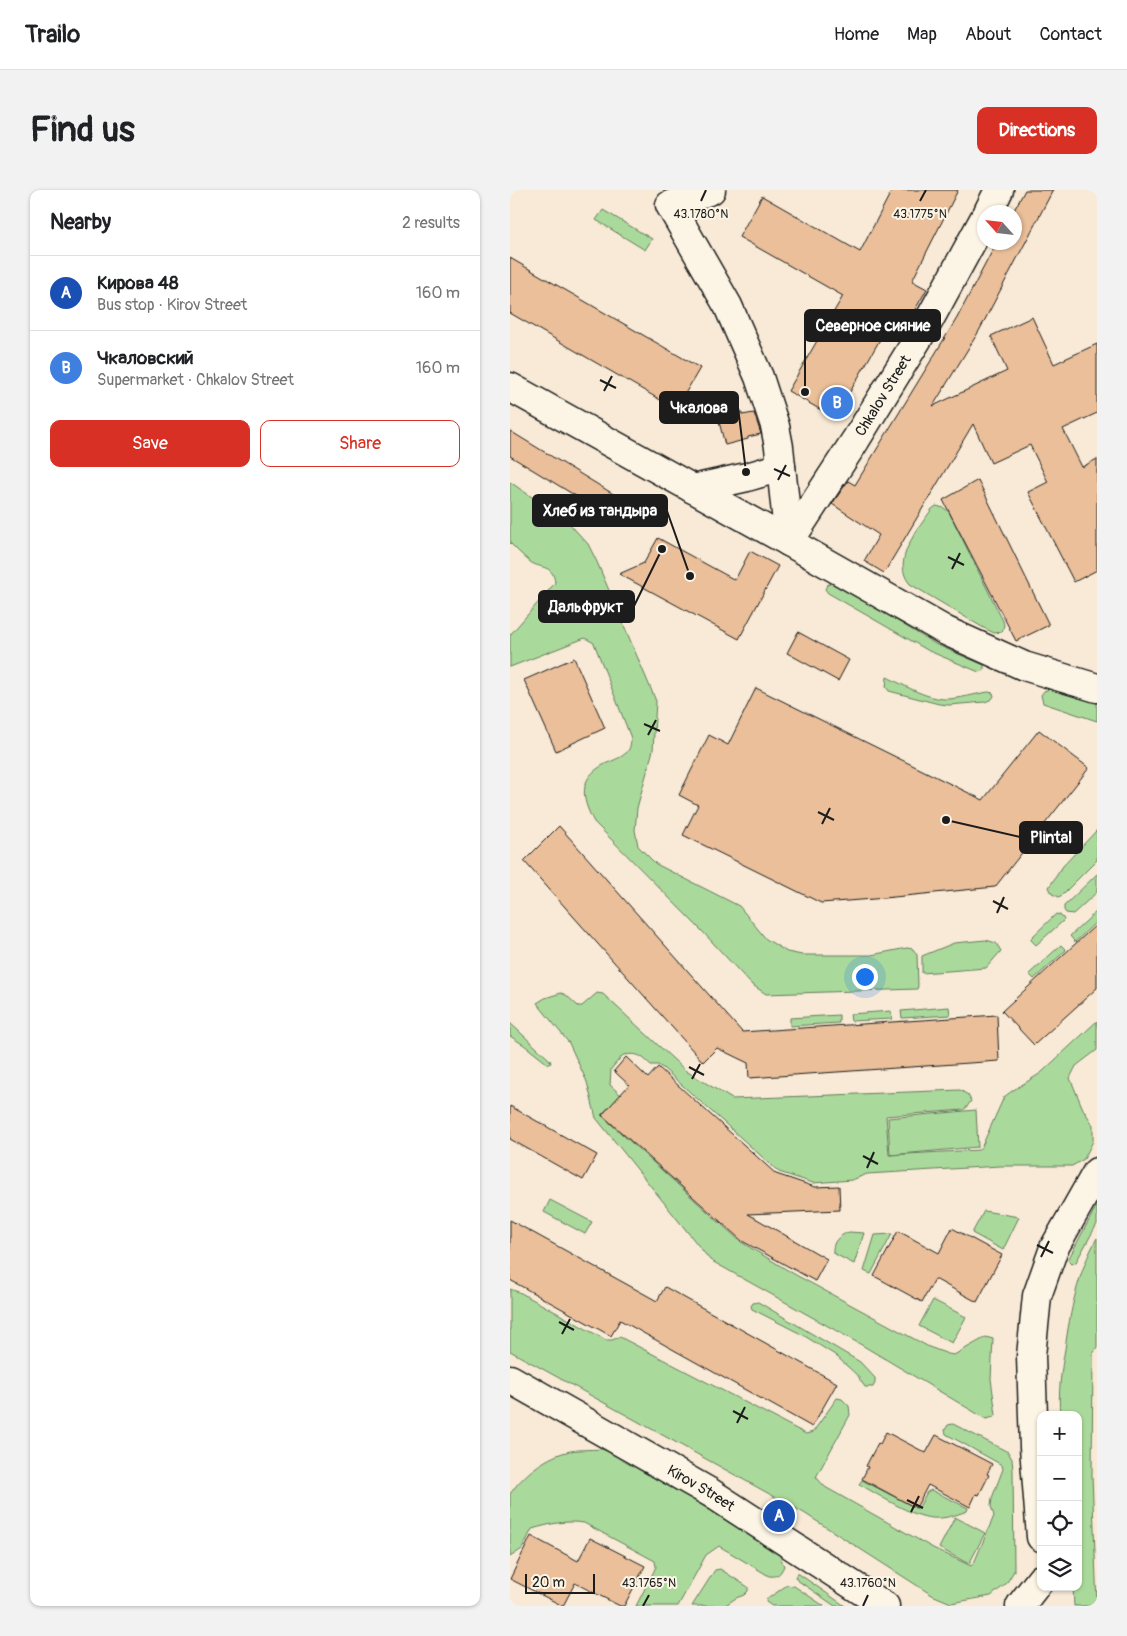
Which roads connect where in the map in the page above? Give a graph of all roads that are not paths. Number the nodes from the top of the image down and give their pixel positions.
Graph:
1 (711, 190) edge
2 (1000, 190) edge
3 (992, 205) edge
4 (977, 232) edge
5 (510, 387) edge
6 (781, 468) junction
7 (693, 489) junction
8 (789, 542) junction
9 (1097, 688) edge
10 (1097, 1172) edge
11 (510, 1380) edge
12 (1038, 1501) edge
13 (1037, 1584) edge
14 (1045, 1591) edge
15 (885, 1606) edge
16 (1020, 1606) edge
17 (1047, 1606) edge

1 - 6 street
2 - 3 street
4 - 8 street, Chkalov Street
5 - 7 street
6 - 7 street
6 - 8 street
7 - 8 street
8 - 9 street
10 - 12 street
11 - 15 street, Kirov Street
13 - 16 street
14 - 17 street

